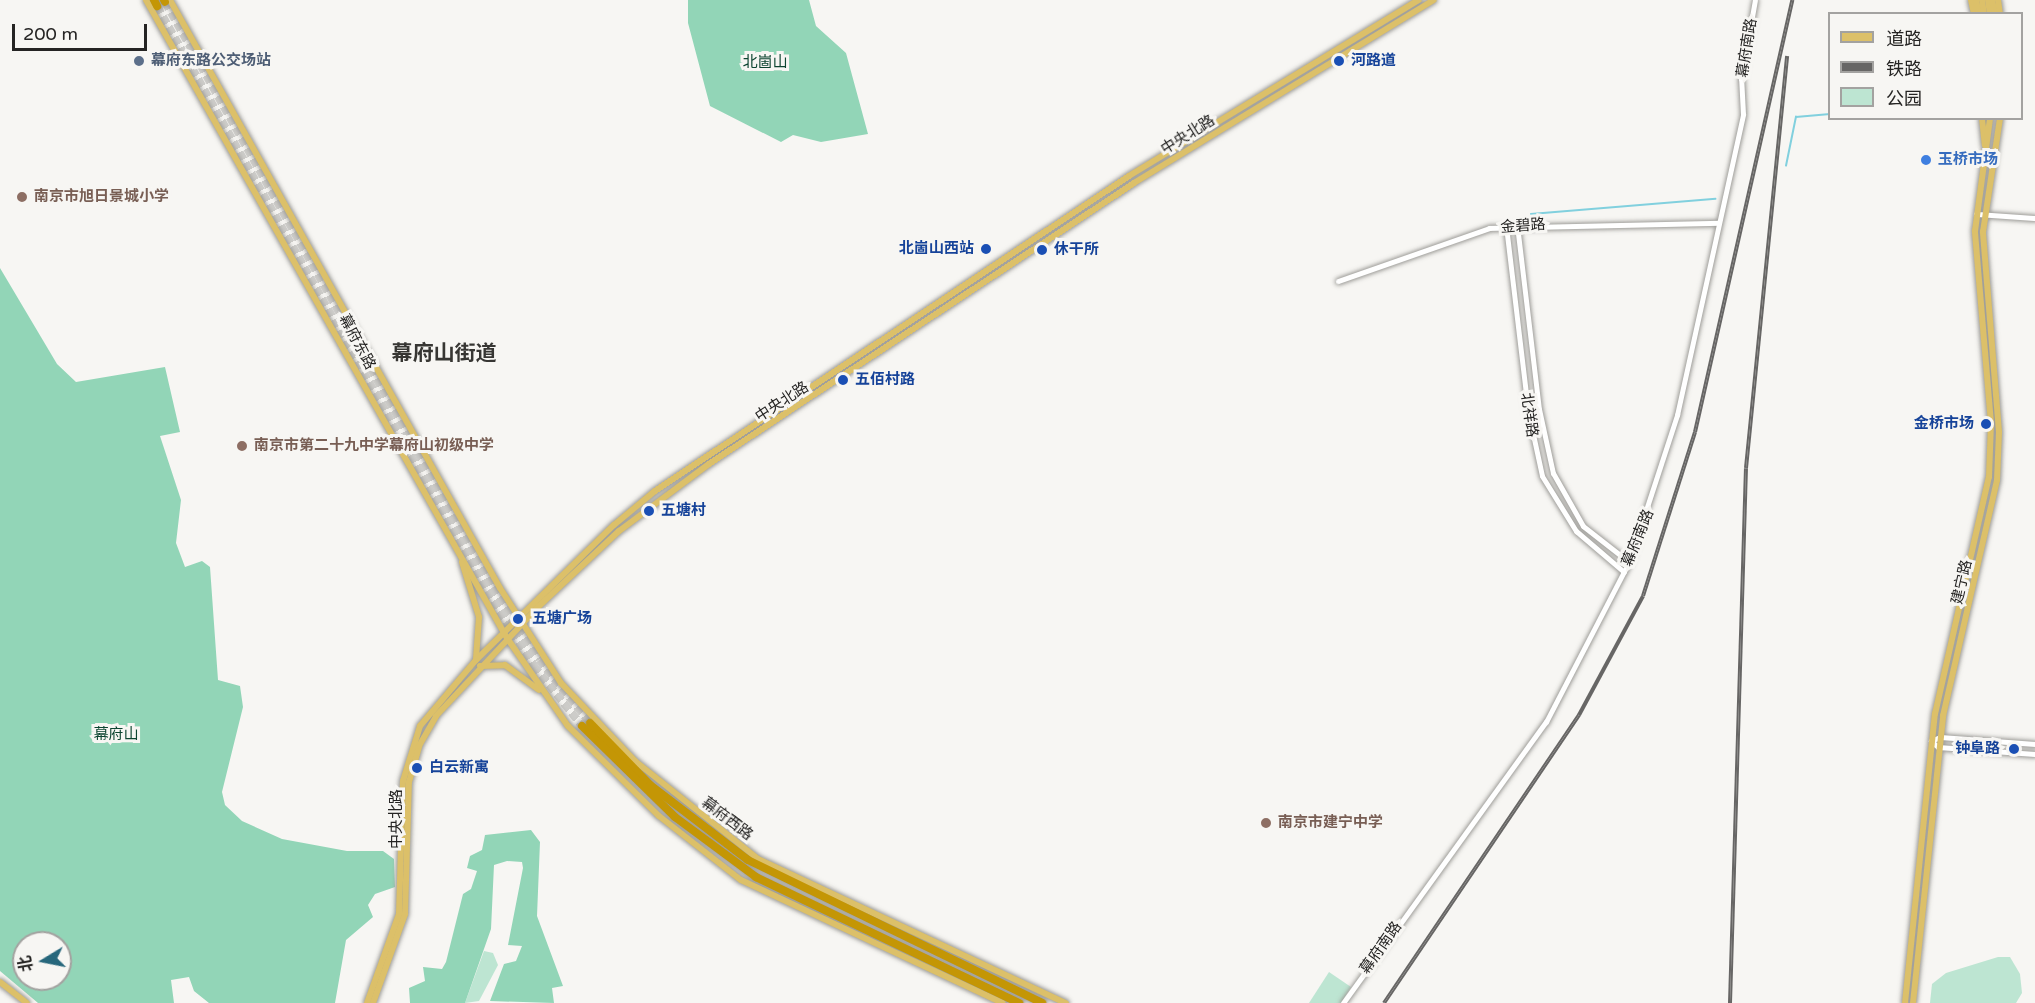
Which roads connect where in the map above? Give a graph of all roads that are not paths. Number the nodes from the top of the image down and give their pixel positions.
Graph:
1 (146, 0) edge
2 (1419, 0) edge
3 (1434, 0) edge
4 (1755, 0) edge
5 (162, 2) edge
6 (1982, 120) edge
7 (1990, 120) edge
8 (1998, 120) edge
9 (1986, 154) junction
10 (1976, 214) junction
11 (1984, 218) junction
12 (2035, 218) edge
13 (1718, 223) junction
14 (1517, 225) junction
15 (1506, 226) junction
16 (1521, 266) junction
17 (1511, 267) junction
18 (1338, 281) dead end
19 (472, 535) joint
20 (1599, 542) junction
21 (1593, 549) junction
22 (460, 552) junction
23 (1629, 562) junction
24 (1624, 572) junction
25 (519, 621) junction
26 (506, 635) junction
27 (478, 663) junction
28 (546, 696) junction
29 (1940, 737) junction
30 (1931, 741) junction
31 (2035, 744) edge
32 (1938, 747) junction
33 (2035, 754) edge
34 (0, 982) edge
35 (27, 1003) edge
36 (367, 1003) edge
37 (373, 1003) edge
38 (1002, 1003) edge
39 (1019, 1003) edge
40 (1042, 1003) edge
41 (1066, 1003) edge
42 (1343, 1003) edge
43 (1905, 1003) edge
44 (1913, 1003) edge

1 - 22 main road, 幕府东路
2 - 25 main road, 中央北路
3 - 25 main road, 中央北路
4 - 13 street, 幕府南路
5 - 19 main road, 幕府东路
6 - 9 main road
7 - 9 main road
8 - 11 main road, 建宁路
9 - 10 main road, 建宁路
10 - 11 street
10 - 30 main road, 建宁路
11 - 12 street
11 - 29 main road, 建宁路
13 - 14 street, 金碧路
13 - 23 street, 幕府南路
14 - 15 street, 金碧路
14 - 16 street, 北祥路
15 - 17 street, 北祥路
15 - 18 street, 金碧路
16 - 17 street
16 - 20 street, 北祥路
17 - 21 street, 北祥路
19 - 25 main road, 幕府西路
20 - 21 street
20 - 23 street, 北祥路
21 - 24 street, 北祥路
22 - 26 main road, 幕府东路
22 - 27 main road
23 - 24 street, 幕府南路
24 - 42 street, 幕府南路
25 - 26 main road, 中央北路
25 - 41 main road, 幕府西路
26 - 27 main road, 中央北路
26 - 28 main road, 幕府东路
27 - 28 main road
27 - 36 main road, 中央北路
27 - 37 main road, 中央北路
28 - 38 main road
29 - 30 street
29 - 31 street
29 - 32 main road, 建宁路
30 - 32 street
30 - 43 main road, 建宁路
32 - 33 street
32 - 44 main road, 建宁路
34 - 35 main road
39 - 40 highway, 幕府西路

